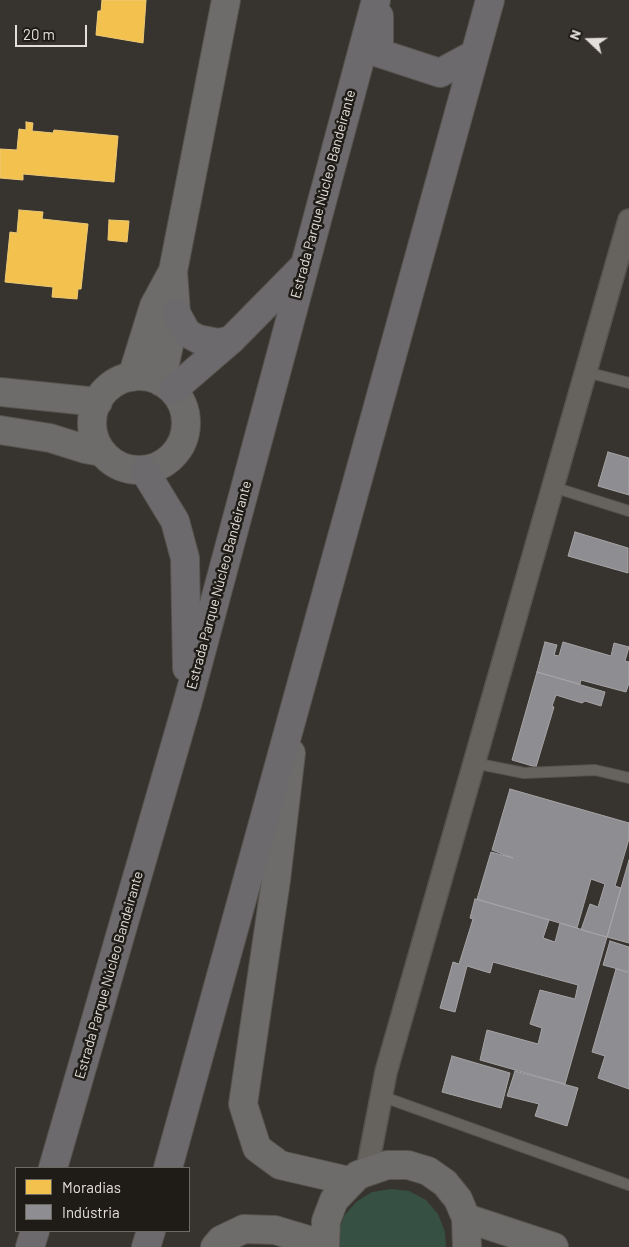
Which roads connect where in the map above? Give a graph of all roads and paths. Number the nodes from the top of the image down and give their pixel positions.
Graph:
1 (226, 0) edge
2 (377, 0) edge
3 (490, 0) edge
4 (475, 54) junction
5 (629, 220) edge
6 (302, 267) junction
7 (173, 271) junction
8 (176, 313) junction
9 (231, 340) junction
10 (586, 372) junction
11 (132, 377) junction
12 (629, 383) edge
13 (167, 386) junction
14 (0, 392) edge
15 (98, 402) junction
16 (0, 430) edge
17 (102, 452) junction
18 (144, 470) junction
19 (553, 487) junction
20 (629, 511) edge
21 (297, 697) junction
22 (188, 701) junction
23 (474, 763) junction
24 (629, 778) edge
25 (381, 1096) junction
26 (53, 1167) edge
27 (168, 1167) edge
28 (358, 1176) junction
29 (629, 1185) edge
30 (466, 1218) junction
31 (35, 1232) edge
32 (151, 1232) edge
33 (325, 1246) edge
34 (30, 1247) edge
35 (146, 1247) edge
36 (215, 1247) edge
37 (467, 1247) edge
38 (554, 1247) edge

1 - 7 street
2 - 4 highway
2 - 6 highway, Estrada Parque Núcleo Bandeirante
3 - 4 highway
4 - 21 highway
5 - 10 street
6 - 9 highway
6 - 22 highway, Estrada Parque Núcleo Bandeirante
7 - 8 street
7 - 11 street
8 - 9 highway
8 - 13 street
9 - 13 highway
10 - 12 lane
10 - 19 street
11 - 13 street
11 - 15 street
13 - 18 street
14 - 15 street
15 - 17 street
16 - 17 street
17 - 18 street
18 - 22 highway
19 - 20 lane
19 - 23 street
21 - 27 highway
21 - 28 street
22 - 26 highway, Estrada Parque Núcleo Bandeirante
23 - 24 lane
23 - 25 street
25 - 28 street
25 - 29 lane
28 - 30 street
28 - 33 street
30 - 37 street
30 - 38 street
31 - 34 highway
32 - 35 highway
33 - 36 street

